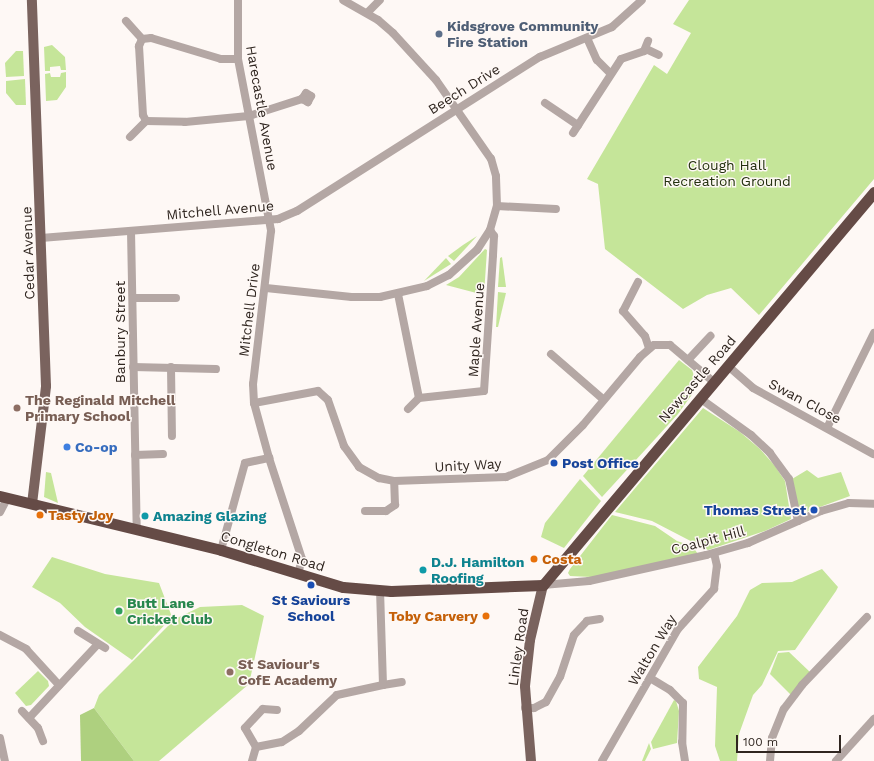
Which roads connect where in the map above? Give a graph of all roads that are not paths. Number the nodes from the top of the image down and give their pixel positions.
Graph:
1 (32, 0) edge
2 (238, 0) edge
3 (343, 0) edge
4 (380, 0) edge
5 (642, 0) edge
6 (367, 13) junction
7 (126, 21) dead end
8 (587, 38) junction
9 (142, 39) junction
10 (659, 55) dead end
11 (238, 59) junction
12 (610, 73) junction
13 (302, 99) dead end
14 (545, 103) dead end
15 (457, 109) junction
16 (249, 116) junction
17 (146, 121) junction
18 (578, 125) junction
19 (573, 133) dead end
20 (130, 137) dead end
21 (404, 143) joint
22 (874, 192) edge
23 (497, 206) junction
24 (556, 209) dead end
25 (270, 220) junction
26 (490, 230) junction
27 (131, 231) junction
28 (41, 238) junction
29 (638, 287) dead end
30 (266, 288) junction
31 (398, 294) junction
32 (133, 298) junction
33 (176, 298) dead end
34 (874, 332) edge
35 (710, 336) dead end
36 (649, 348) junction
37 (551, 354) dead end
38 (688, 360) junction
39 (728, 366) junction
40 (133, 367) junction
41 (171, 367) junction
42 (216, 369) dead end
43 (715, 383) junction
44 (419, 398) junction
45 (603, 399) junction
46 (701, 399) junction
47 (254, 404) junction
48 (408, 409) dead end
49 (827, 428) junction
50 (172, 436) dead end
51 (163, 454) dead end
52 (873, 454) dead end
53 (135, 455) junction
54 (269, 458) junction
55 (394, 481) junction
56 (3, 497) edge
57 (32, 504) junction
58 (874, 504) edge
59 (364, 511) dead end
60 (0, 512) edge
61 (798, 521) junction
62 (137, 530) junction
63 (221, 550) junction
64 (714, 553) junction
65 (558, 568) junction
66 (298, 574) junction
67 (568, 583) junction
68 (544, 585) junction
69 (380, 591) junction
70 (867, 617) dead end
71 (600, 619) dead end
72 (78, 631) dead end
73 (0, 635) edge
74 (650, 678) junction
75 (402, 682) dead end
76 (60, 685) junction
77 (383, 685) junction
78 (525, 708) junction
79 (277, 710) dead end
80 (22, 711) dead end
81 (29, 718) junction
82 (874, 719) edge
83 (0, 738) edge
84 (43, 741) dead end
85 (256, 747) junction
86 (2, 750) edge
87 (5, 761) edge
88 (252, 761) edge
89 (531, 761) edge
90 (602, 761) edge
91 (685, 761) edge
92 (770, 761) edge
93 (836, 761) edge

1 - 28 main road, Cedar Avenue
2 - 11 street, Harecastle Avenue
3 - 6 street
4 - 6 street
5 - 8 street, Beech Drive
6 - 15 street
7 - 9 street
8 - 12 street
8 - 15 street, Beech Drive
9 - 11 street
9 - 17 street
10 - 12 street
11 - 16 street, Harecastle Avenue
12 - 18 street
13 - 16 street
14 - 18 street
15 - 21 street, Beech Drive
15 - 23 street
16 - 17 street
16 - 25 street, Harecastle Avenue
17 - 20 street
18 - 19 street
21 - 25 street, Mitchell Avenue
22 - 39 highway, Newcastle Road
23 - 24 street
23 - 26 street
25 - 27 street, Mitchell Avenue
25 - 30 street, Mitchell Drive
26 - 31 street
26 - 44 street, Maple Avenue
27 - 28 street, Mitchell Avenue
27 - 32 street, Banbury Street
28 - 57 main road, Cedar Avenue
29 - 36 street
30 - 31 street
30 - 47 street, Mitchell Drive
31 - 44 street
32 - 33 street
32 - 40 street, Banbury Street
34 - 49 street
35 - 38 street
36 - 38 street
36 - 45 street, Unity Way
37 - 45 street
38 - 43 street
39 - 43 highway, Newcastle Road
39 - 49 street, Swan Close
40 - 41 street
40 - 53 street, Banbury Street
41 - 42 street
41 - 50 street
43 - 46 highway, Newcastle Road
44 - 48 street
45 - 55 street, Unity Way
46 - 61 street
46 - 65 highway, Newcastle Road
47 - 54 street, Mitchell Drive
47 - 55 street, Unity Way
49 - 52 street, Swan Close
51 - 53 street
53 - 62 street, Banbury Street
54 - 63 street
54 - 66 street, Mitchell Drive
55 - 59 street
56 - 57 highway, Congleton Road
56 - 60 street
57 - 62 highway, Congleton Road
58 - 61 street, Coalpit Hill
61 - 64 street, Coalpit Hill
62 - 63 highway, Congleton Road
63 - 66 highway, Congleton Road
64 - 67 street, Coalpit Hill
64 - 74 street, Walton Way
65 - 67 street
65 - 68 highway, Newcastle Road
66 - 69 highway, Congleton Road
67 - 68 street, Coalpit Hill
68 - 69 highway, Congleton Road
68 - 78 main road, Linley Road
69 - 77 street
70 - 92 street
71 - 78 street
72 - 76 street
73 - 76 street
74 - 90 street, Walton Way
74 - 91 street
75 - 77 street
76 - 81 street
77 - 85 street
78 - 89 main road, Linley Road
79 - 85 street
80 - 81 street
81 - 84 street
82 - 93 street
83 - 86 street
85 - 88 street
86 - 87 street

